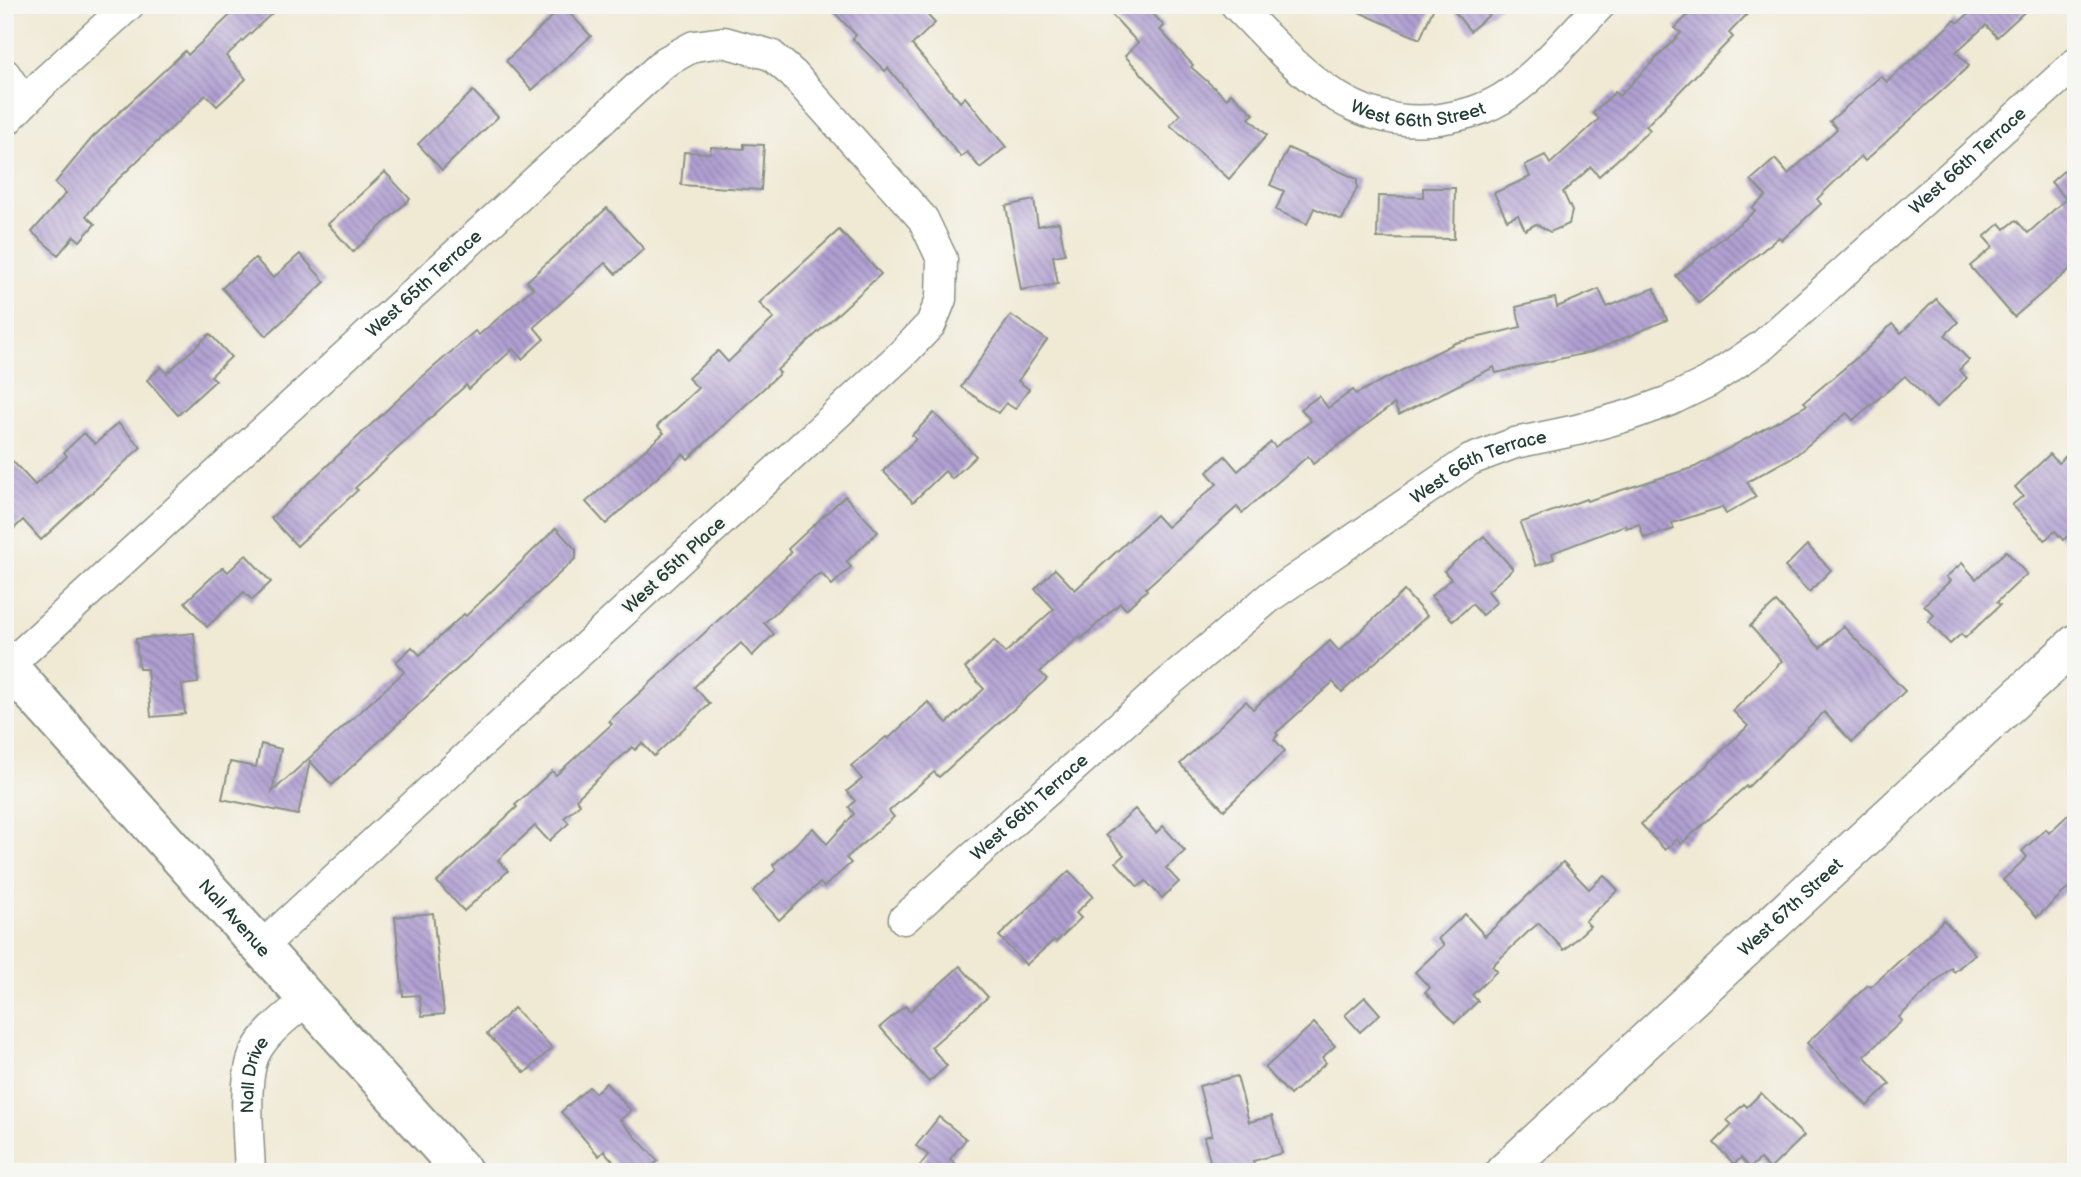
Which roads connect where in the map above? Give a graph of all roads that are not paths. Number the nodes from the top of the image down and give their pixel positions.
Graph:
1 (129, 5) edge
2 (1236, 5) edge
3 (1600, 5) edge
4 (2076, 62) edge
5 (5, 74) edge
6 (15, 112) edge
7 (858, 145) joint
8 (2076, 643) edge
9 (7, 664) edge
10 (904, 919) dead end
11 (261, 947) junction
12 (307, 999) junction
13 (250, 1172) edge
14 (463, 1172) edge
15 (1504, 1172) edge

1 - 6 street
2 - 3 street, West 66th Street
4 - 10 street, West 66th Terrace
5 - 6 street
7 - 9 street, West 65th Terrace
7 - 11 street, West 65th Place
8 - 15 street, West 67th Street
9 - 11 main road, Nall Avenue
11 - 12 main road, Nall Avenue
12 - 13 street, Nall Drive
12 - 14 main road, Nall Avenue

